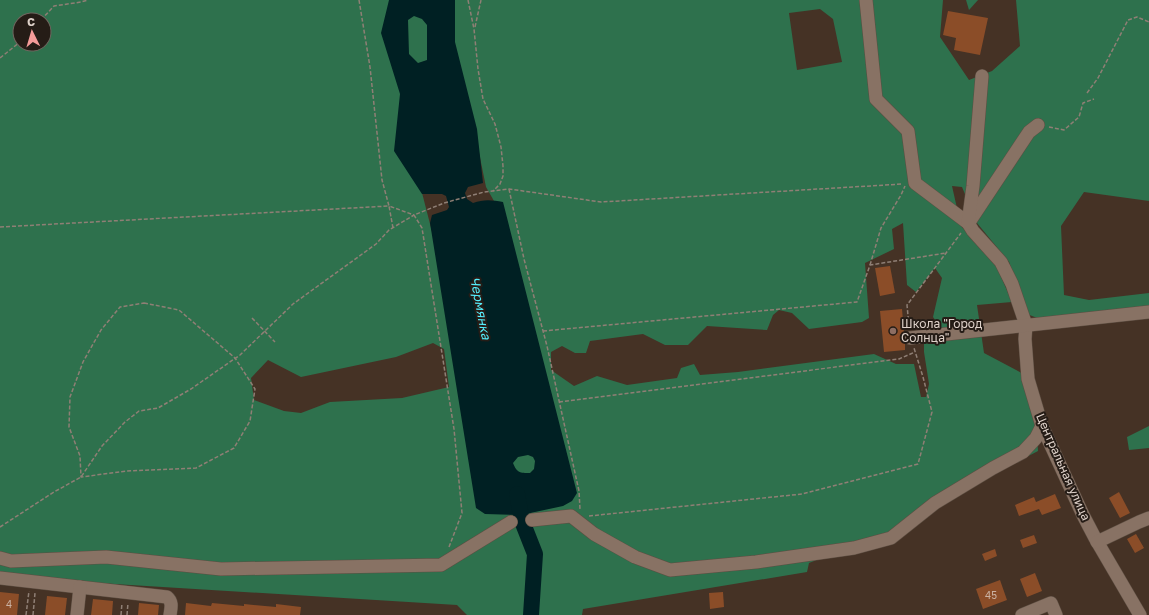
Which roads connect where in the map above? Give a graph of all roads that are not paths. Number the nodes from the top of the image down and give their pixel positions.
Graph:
1 (866, 0) edge
2 (982, 76) dead end
3 (1038, 125) road end
4 (968, 223) junction
5 (1149, 312) edge
6 (1026, 325) junction
7 (910, 338) road end
8 (1042, 426) junction
9 (1149, 518) edge
10 (532, 520) dead end
11 (511, 522) dead end
12 (1097, 542) junction
13 (0, 558) edge
14 (0, 578) edge
15 (80, 587) junction
16 (1142, 611) edge
17 (77, 615) edge
18 (170, 615) edge
19 (1022, 615) edge
20 (1056, 615) edge

1 - 4 street, Центральная улица
2 - 4 street
3 - 4 street
4 - 6 street, Центральная улица
5 - 6 street
6 - 7 street
6 - 8 street, Центральная улица
8 - 10 street
8 - 12 street, Центральная улица
9 - 12 street
11 - 13 street
12 - 16 street, Центральная улица
14 - 15 street
15 - 17 street
15 - 18 street
19 - 20 street

